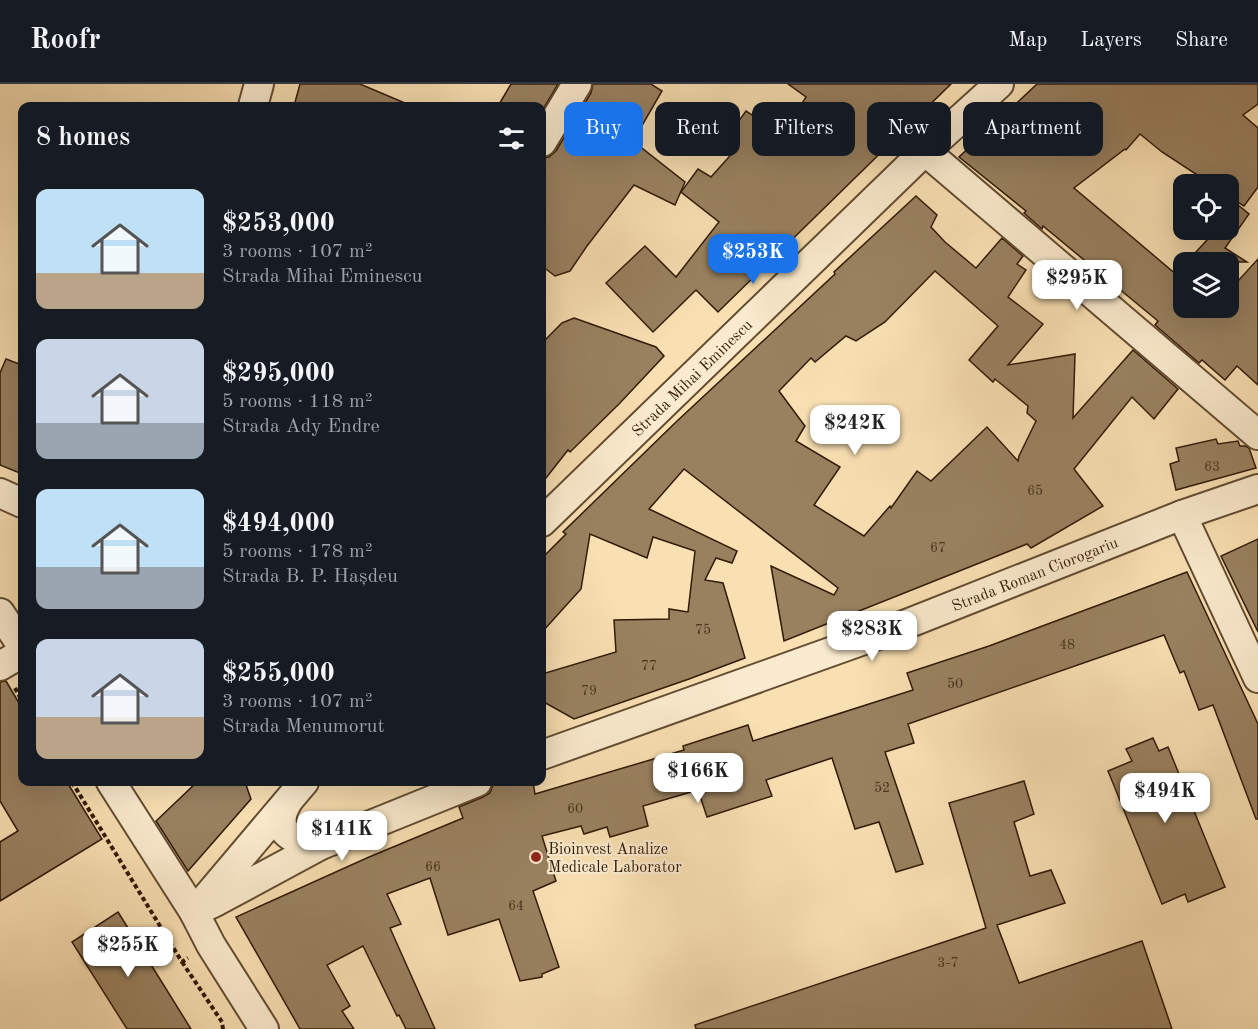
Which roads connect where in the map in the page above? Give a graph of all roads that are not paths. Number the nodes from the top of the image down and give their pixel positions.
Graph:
1 (259, 84) edge
2 (577, 84) edge
3 (999, 84) edge
4 (254, 102) edge
5 (951, 127) edge
6 (546, 135) edge
7 (920, 156) edge
8 (931, 156) edge
9 (1258, 435) edge
10 (1258, 489) edge
11 (0, 494) edge
12 (18, 501) edge
13 (1182, 515) junction
14 (546, 518) edge
15 (0, 614) edge
16 (18, 640) edge
17 (18, 655) edge
18 (0, 666) edge
19 (1258, 678) edge
20 (548, 746) edge
21 (114, 786) edge
22 (467, 786) edge
23 (295, 792) edge
24 (321, 845) junction
25 (194, 912) junction
26 (257, 1023) edge

1 - 4 street
2 - 6 street
3 - 5 street, Strada Mihai Eminescu
7 - 14 street, Strada Mihai Eminescu
8 - 9 street
10 - 13 street, Strada Roman Ciorogariu
11 - 12 street
13 - 19 street
13 - 20 street, Strada Roman Ciorogariu
15 - 16 street
17 - 18 street
21 - 25 street
22 - 24 street
23 - 24 street
23 - 25 street
24 - 25 street
25 - 26 street

